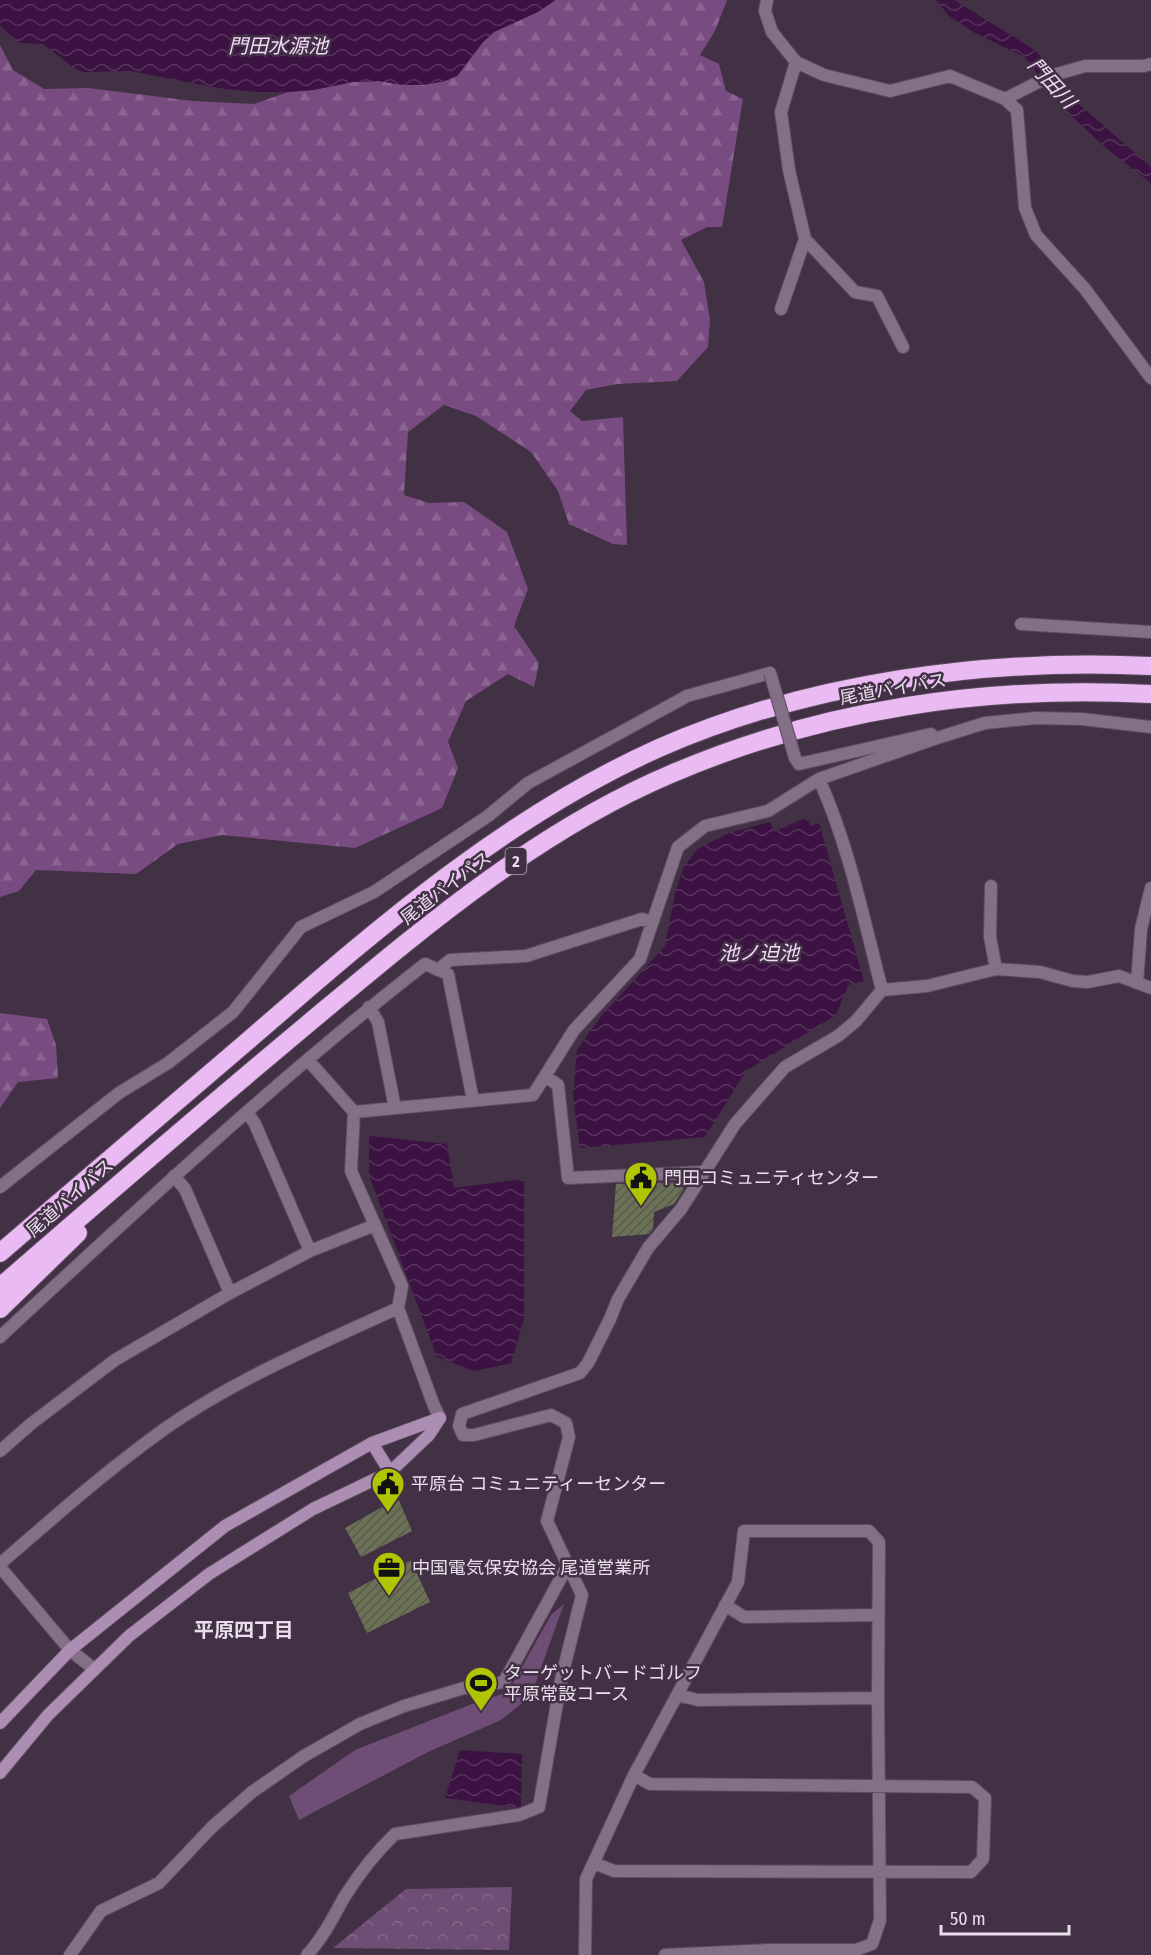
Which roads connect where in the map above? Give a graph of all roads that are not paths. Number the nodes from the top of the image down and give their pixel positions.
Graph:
1 (767, 0) edge
2 (796, 62) junction
3 (1151, 64) edge
4 (1005, 99) junction
5 (805, 239) junction
6 (781, 309) dead end
7 (903, 347) dead end
8 (1151, 378) edge
9 (1021, 624) dead end
10 (1151, 632) edge
11 (1151, 666) edge
12 (1151, 694) edge
13 (1151, 727) edge
14 (937, 738) junction
15 (819, 779) junction
16 (991, 886) dead end
17 (1151, 888) edge
18 (652, 922) junction
19 (996, 969) junction
20 (438, 970) junction
21 (1137, 983) junction
22 (1151, 988) edge
23 (882, 990) junction
24 (369, 1008) junction
25 (308, 1060) junction
26 (545, 1076) junction
27 (473, 1100) junction
28 (395, 1108) junction
29 (247, 1112) junction
30 (354, 1112) junction
31 (195, 1118) junction
32 (704, 1172) junction
33 (174, 1176) junction
34 (0, 1187) edge
35 (375, 1225) junction
36 (0, 1251) edge
37 (310, 1251) junction
38 (0, 1287) edge
39 (230, 1293) junction
40 (398, 1308) junction
41 (0, 1309) edge
42 (0, 1337) edge
43 (440, 1418) junction
44 (372, 1443) junction
45 (0, 1451) edge
46 (390, 1472) junction
47 (0, 1565) edge
48 (568, 1565) junction
49 (725, 1605) junction
50 (878, 1615) junction
51 (70, 1650) junction
52 (94, 1669) junction
53 (677, 1695) junction
54 (878, 1698) junction
55 (0, 1723) edge
56 (0, 1773) edge
57 (634, 1775) junction
58 (879, 1787) junction
59 (594, 1863) junction
60 (879, 1873) junction
61 (748, 1953) edge
62 (70, 1955) edge
63 (307, 1955) edge
64 (585, 1955) edge
65 (665, 1955) edge

1 - 2 street
2 - 4 street
2 - 5 street
3 - 4 street
4 - 8 street
5 - 6 street
5 - 7 street
9 - 10 street
11 - 36 highway, 尾道バイパス / 2
12 - 31 highway, 尾道バイパス / 2
13 - 14 street
14 - 15 street
14 - 34 street, bridge
15 - 18 street
15 - 23 street
16 - 19 street
17 - 21 street
18 - 20 street
18 - 26 street
19 - 21 street
19 - 23 street
20 - 24 street
20 - 27 street
21 - 22 street
23 - 32 street
24 - 25 street
24 - 28 street
25 - 29 street
25 - 30 street
26 - 27 street
26 - 32 street
27 - 28 street
28 - 30 street
29 - 33 street
29 - 37 street
30 - 35 street
31 - 38 highway, 尾道バイパス / 2
31 - 41 highway
32 - 48 street
33 - 39 street
33 - 42 street
35 - 37 street
35 - 40 street
37 - 39 street
39 - 45 street
40 - 43 street
40 - 47 street
43 - 44 street
43 - 46 street
44 - 46 street
44 - 51 street
46 - 52 street
47 - 51 street
48 - 62 street
48 - 63 street
49 - 50 street
49 - 50 street
49 - 53 street
50 - 54 street
51 - 52 street
51 - 55 street
52 - 56 street
53 - 54 street
53 - 57 street
54 - 58 street
57 - 58 street
57 - 59 street
58 - 60 street
58 - 60 street
59 - 60 street
59 - 64 street
60 - 61 street
61 - 65 street

